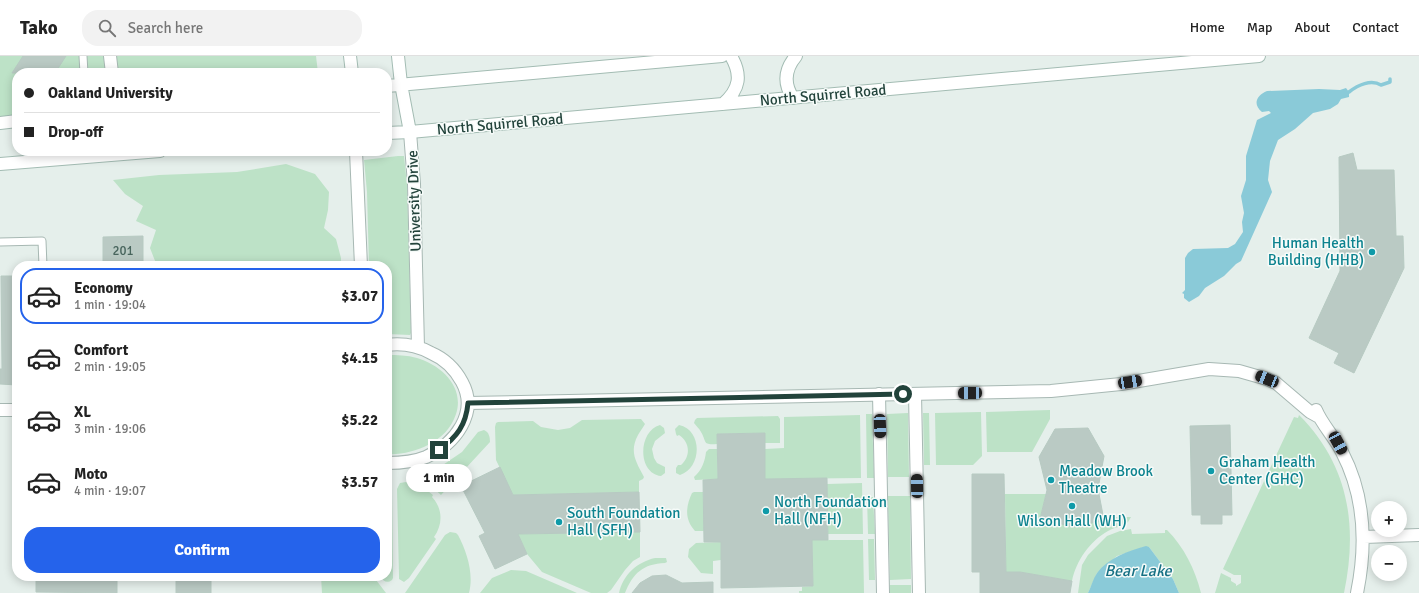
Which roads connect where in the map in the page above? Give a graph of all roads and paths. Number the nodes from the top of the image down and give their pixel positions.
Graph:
1 (83, 56) edge
2 (110, 56) edge
3 (350, 56) edge
4 (398, 56) edge
5 (722, 56) edge
6 (731, 56) edge
7 (796, 56) edge
8 (1259, 56) edge
9 (1186, 60) edge
10 (84, 68) edge
11 (111, 68) edge
12 (351, 68) edge
13 (401, 84) junction
14 (392, 85) edge
15 (793, 98) junction
16 (723, 104) junction
17 (12, 122) edge
18 (0, 123) edge
19 (410, 132) junction
20 (392, 133) edge
21 (30, 156) edge
22 (356, 156) edge
23 (0, 164) edge
24 (0, 242) edge
25 (43, 261) edge
26 (360, 261) edge
27 (392, 344) edge
28 (418, 347) junction
29 (879, 394) junction
30 (915, 394) junction
31 (468, 403) junction
32 (0, 410) edge
33 (12, 410) edge
34 (392, 463) edge
35 (1419, 536) edge
36 (1364, 537) junction
37 (883, 593) edge
38 (919, 593) edge
39 (1357, 593) edge

1 - 10 lane
2 - 11 street
3 - 12 street
4 - 13 street, University Drive
5 - 13 street
6 - 16 street
7 - 15 street
8 - 9 street, North Squirrel Road
9 - 15 street, North Squirrel Road
13 - 14 street
13 - 19 street, University Drive
15 - 16 street, North Squirrel Road
16 - 19 street, North Squirrel Road
17 - 18 street
19 - 20 street, North Squirrel Road
19 - 28 street, University Drive
21 - 23 street
22 - 26 street
24 - 25 lane
27 - 28 street
28 - 31 street
29 - 30 street
29 - 31 street
29 - 37 street
30 - 36 street
30 - 38 street
31 - 34 street
32 - 33 street
35 - 36 street
36 - 39 street

